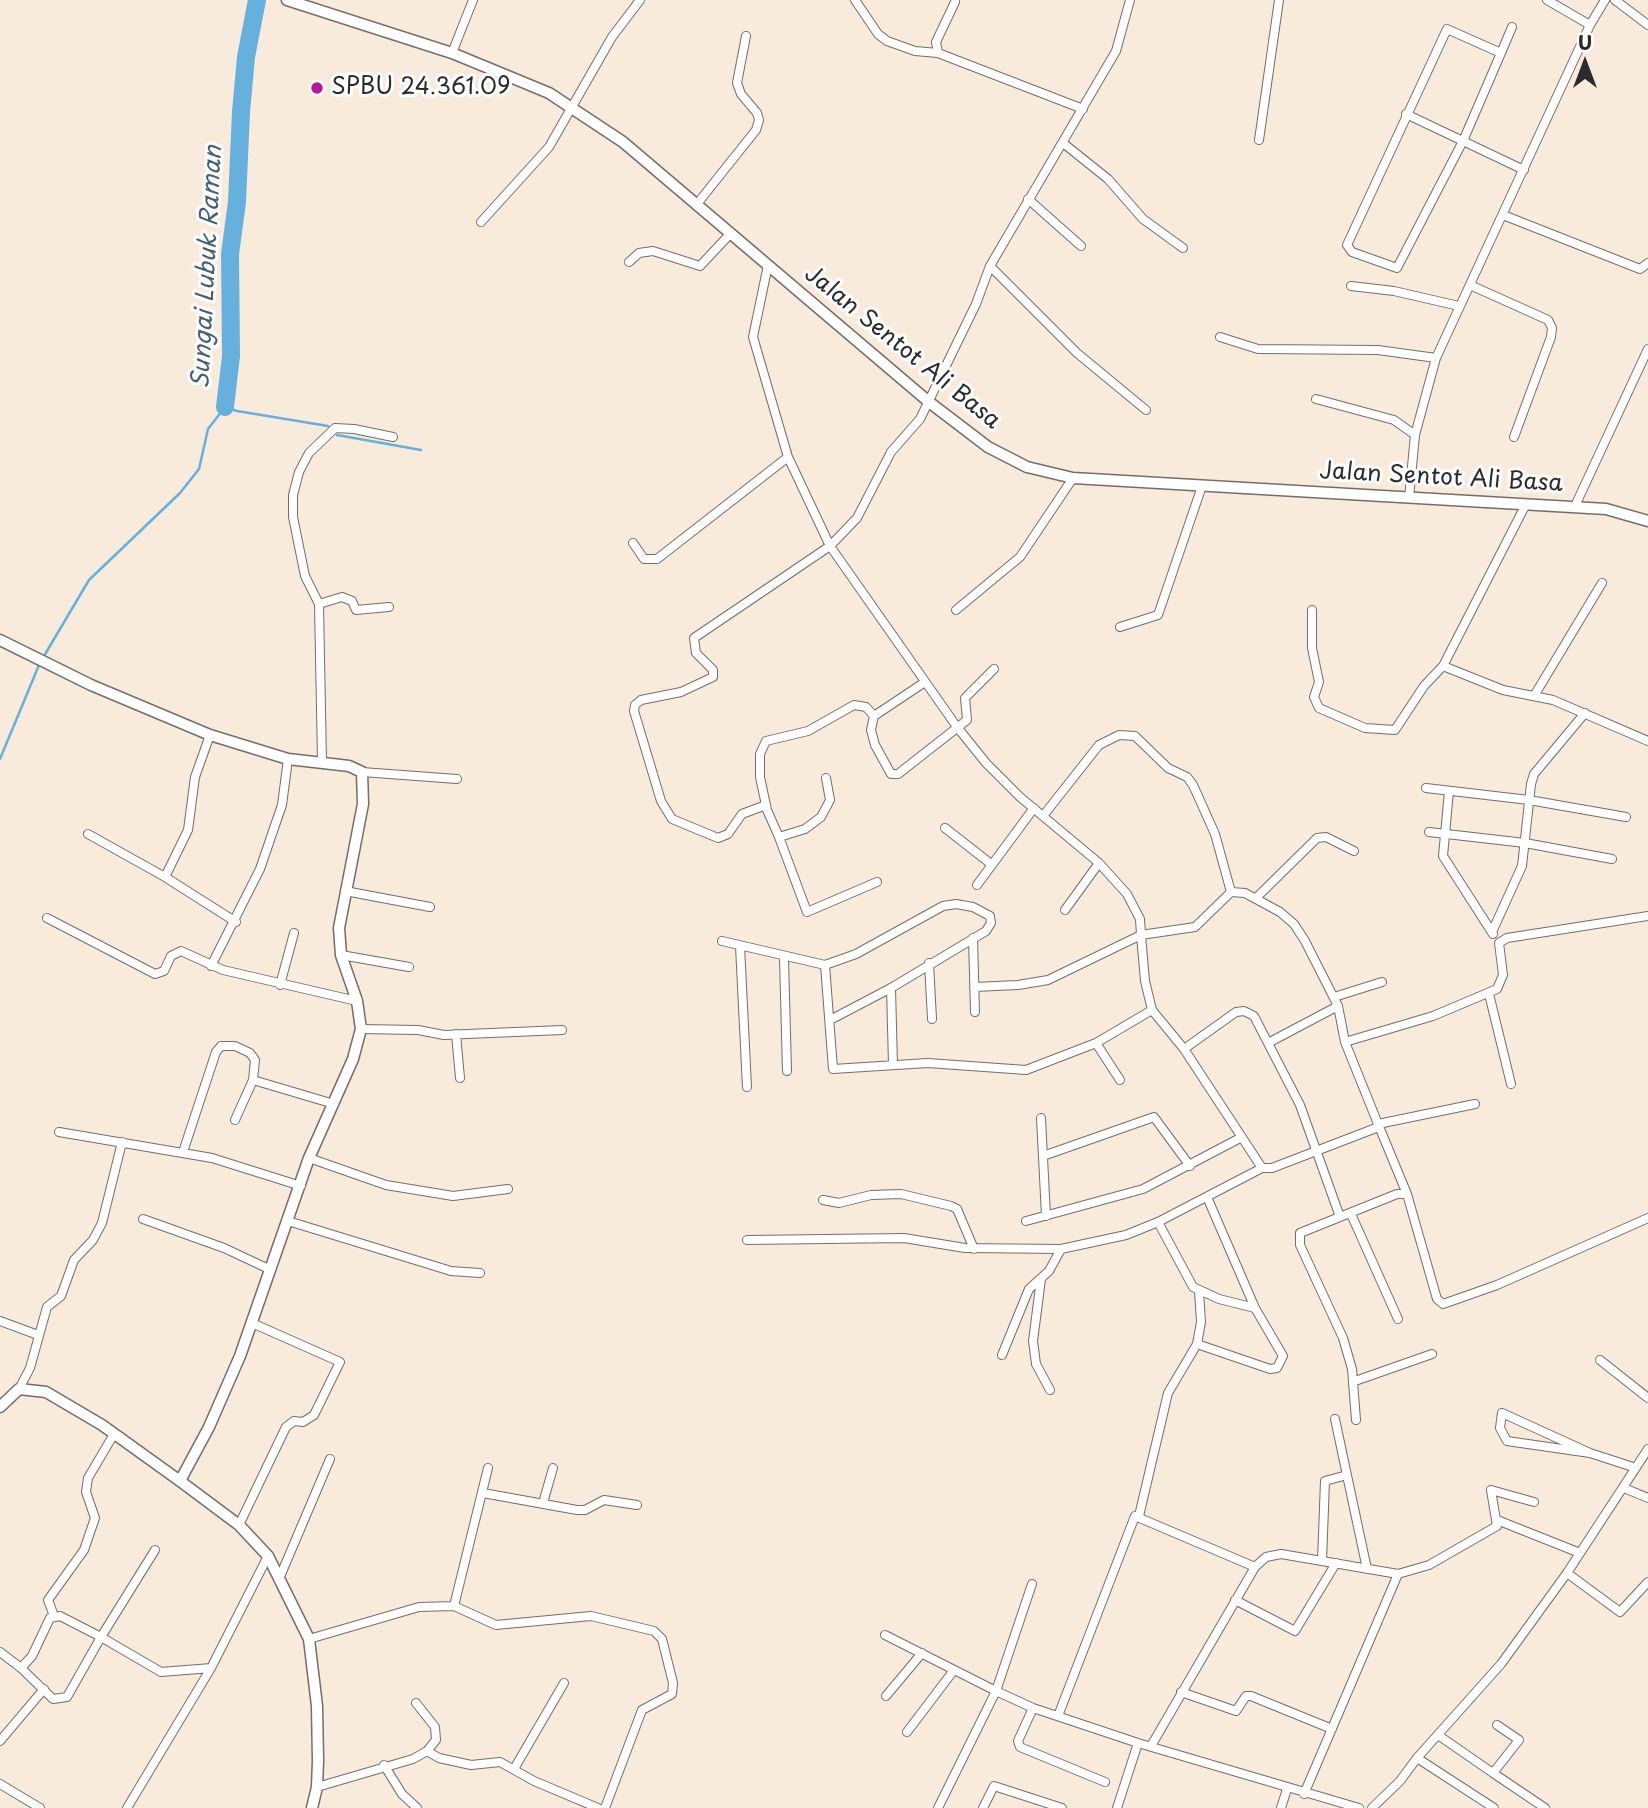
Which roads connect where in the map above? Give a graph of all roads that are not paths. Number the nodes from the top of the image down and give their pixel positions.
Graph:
1 (287, 0) edge
2 (473, 0) edge
3 (640, 0) edge
4 (855, 0) edge
5 (1130, 0) edge
6 (1279, 0) edge
7 (1547, 0) edge
8 (1605, 0) edge
9 (1615, 0) edge
10 (955, 2) dead end
11 (1590, 25) junction
12 (1648, 25) edge
13 (1512, 27) dead end
14 (746, 36) dead end
15 (938, 52) junction
16 (452, 53) junction
17 (1501, 54) junction
18 (572, 108) junction
19 (1083, 109) junction
20 (1406, 114) junction
21 (1259, 140) dead end
22 (1463, 141) junction
23 (1063, 143) junction
24 (1524, 170) junction
25 (1028, 199) junction
26 (697, 204) junction
27 (1503, 215) junction
28 (481, 222) dead end
29 (731, 233) junction
30 (1080, 246) dead end
31 (1183, 248) dead end
32 (629, 262) dead end
33 (1648, 263) edge
34 (768, 265) junction
35 (990, 266) junction
36 (1470, 285) junction
37 (1351, 286) dead end
38 (1459, 306) junction
39 (1220, 337) dead end
40 (1648, 349) edge
41 (1436, 358) junction
42 (1315, 399) dead end
43 (929, 402) junction
44 (1146, 410) dead end
45 (1415, 435) junction
46 (393, 437) dead end
47 (1514, 437) dead end
48 (788, 457) junction
49 (1073, 478) junction
50 (1202, 486) junction
51 (1409, 498) junction
52 (1525, 506) junction
53 (1575, 506) junction
54 (1648, 521) edge
55 (633, 543) dead end
56 (830, 546) junction
57 (1602, 583) dead end
58 (319, 604) junction
59 (389, 607) dead end
60 (956, 610) dead end
61 (1312, 610) dead end
62 (1120, 626) dead end
63 (0, 640) edge
64 (1443, 666) junction
65 (994, 669) dead end
66 (925, 682) junction
67 (1534, 696) junction
68 (1585, 713) junction
69 (874, 716) junction
70 (957, 727) junction
71 (210, 735) junction
72 (1648, 741) edge
73 (288, 759) junction
74 (323, 762) junction
75 (362, 772) junction
76 (826, 778) dead end
77 (457, 779) dead end
78 (1426, 788) dead end
79 (1449, 791) junction
80 (1529, 800) junction
81 (766, 805) junction
82 (1034, 808) junction
83 (1043, 816) junction
84 (1626, 817) dead end
85 (945, 828) dead end
86 (1429, 832) dead end
87 (88, 834) dead end
88 (1444, 834) junction
89 (779, 837) junction
90 (1525, 843) junction
91 (1354, 851) dead end
92 (1612, 859) dead end
93 (1099, 863) junction
94 (991, 864) junction
95 (165, 877) junction
96 (877, 882) dead end
97 (977, 884) dead end
98 (345, 891) junction
99 (1231, 892) junction
100 (1256, 898) junction
101 (429, 907) dead end
102 (1065, 910) dead end
103 (1648, 916) edge
104 (47, 918) dead end
105 (236, 922) junction
106 (1492, 932) junction
107 (294, 933) dead end
108 (1141, 936) junction
109 (973, 938) junction
110 (722, 941) dead end
111 (1499, 943) junction
112 (740, 946) junction
113 (341, 955) junction
114 (784, 958) junction
115 (929, 963) junction
116 (825, 965) junction
117 (211, 966) junction
118 (409, 967) dead end
119 (1382, 982) dead end
120 (280, 985) junction
121 (974, 987) junction
122 (891, 988) junction
123 (1489, 993) junction
124 (357, 1001) junction
125 (1336, 1002) junction
126 (1152, 1010) junction
127 (975, 1012) dead end
128 (932, 1019) dead end
129 (830, 1020) junction
130 (361, 1029) junction
131 (562, 1030) dead end
132 (456, 1034) junction
133 (1345, 1042) junction
134 (1096, 1043) junction
135 (1268, 1043) junction
136 (1184, 1049) junction
137 (893, 1065) junction
138 (787, 1071) dead end
139 (460, 1078) dead end
140 (253, 1080) junction
141 (1120, 1080) dead end
142 (1511, 1084) dead end
143 (747, 1087) dead end
144 (334, 1104) junction
145 (1475, 1104) dead end
146 (1041, 1118) dead end
147 (236, 1120) dead end
148 (1378, 1124) junction
149 (59, 1132) dead end
150 (1242, 1137) junction
151 (122, 1142) junction
152 (1314, 1150) junction
153 (183, 1152) junction
154 (1043, 1156) junction
155 (309, 1158) junction
156 (1190, 1166) junction
157 (1262, 1168) junction
158 (301, 1186) junction
159 (508, 1189) dead end
160 (1407, 1194) junction
161 (1207, 1197) junction
162 (823, 1200) dead end
163 (1351, 1214) junction
164 (1046, 1216) junction
165 (1340, 1217) junction
166 (1648, 1218) edge
167 (143, 1219) dead end
168 (288, 1221) junction
169 (1026, 1221) dead end
170 (1158, 1222) junction
171 (747, 1240) dead end
172 (974, 1249) junction
173 (1060, 1249) junction
174 (271, 1270) junction
175 (480, 1273) dead end
176 (1041, 1276) junction
177 (1199, 1291) junction
178 (1255, 1308) junction
179 (1398, 1319) dead end
180 (0, 1321) edge
181 (252, 1322) junction
182 (38, 1335) junction
183 (1197, 1344) junction
184 (1432, 1354) dead end
185 (1002, 1355) dead end
186 (1600, 1360) dead end
187 (1354, 1381) junction
188 (19, 1389) junction
189 (1049, 1390) dead end
190 (1648, 1398) edge
191 (0, 1407) edge
192 (1335, 1419) dead end
193 (1356, 1420) dead end
194 (114, 1434) junction
195 (1648, 1449) edge
196 (1590, 1454) junction
197 (330, 1459) dead end
198 (488, 1468) dead end
199 (553, 1468) dead end
200 (1636, 1468) junction
201 (1347, 1475) junction
202 (180, 1481) junction
203 (1624, 1488) junction
204 (483, 1493) junction
205 (1648, 1498) edge
206 (1534, 1502) dead end
207 (542, 1503) junction
208 (637, 1505) dead end
209 (1139, 1516) junction
210 (1497, 1520) junction
211 (239, 1525) junction
212 (155, 1550) dead end
213 (1580, 1553) junction
214 (268, 1556) junction
215 (1322, 1561) junction
216 (1336, 1563) junction
217 (1255, 1567) junction
218 (1367, 1569) junction
219 (1567, 1573) junction
220 (1398, 1574) junction
221 (279, 1579) junction
222 (1648, 1582) edge
223 (1032, 1584) dead end
224 (1235, 1600) junction
225 (454, 1606) junction
226 (54, 1616) junction
227 (885, 1635) dead end
228 (101, 1637) junction
229 (309, 1640) junction
230 (0, 1652) edge
231 (922, 1653) junction
232 (21, 1668) junction
233 (211, 1668) junction
234 (954, 1670) junction
235 (564, 1683) dead end
236 (44, 1689) junction
237 (996, 1691) junction
238 (1181, 1692) junction
239 (886, 1696) dead end
240 (416, 1703) dead end
241 (1033, 1708) junction
242 (1058, 1716) junction
243 (1497, 1725) dead end
244 (1332, 1729) junction
245 (907, 1732) dead end
246 (1438, 1735) junction
247 (0, 1741) edge
248 (1139, 1743) junction
249 (1151, 1745) junction
250 (427, 1751) junction
251 (1417, 1758) junction
252 (384, 1765) junction
253 (514, 1769) junction
254 (1493, 1773) junction
255 (1105, 1782) dead end
256 (0, 1784) edge
257 (317, 1787) junction
258 (1287, 1789) junction
259 (1304, 1794) junction
260 (1330, 1804) edge
261 (40, 1808) edge
262 (127, 1808) edge
263 (312, 1808) edge
264 (417, 1808) edge
265 (598, 1808) edge
266 (605, 1808) edge
267 (938, 1808) edge
268 (983, 1808) edge
269 (1062, 1808) edge
270 (1117, 1808) edge
271 (1281, 1808) edge
272 (1359, 1808) edge
273 (1372, 1808) edge
274 (1494, 1808) edge
275 (1545, 1808) edge

1 - 16 street, Jalan Sentot Ali Basa
2 - 16 street
3 - 18 street
4 - 15 street
5 - 19 street
6 - 21 street
7 - 11 street
8 - 11 street
9 - 12 street
10 - 15 street
11 - 24 street
13 - 17 street
14 - 26 street
15 - 19 street
16 - 18 street, Jalan Sentot Ali Basa
17 - 20 street
17 - 22 street
18 - 26 street, Jalan Sentot Ali Basa
18 - 28 street
19 - 23 street
20 - 22 street
20 - 22 street
22 - 24 street
23 - 25 street
23 - 31 street
24 - 27 street
25 - 30 street
25 - 35 street
26 - 29 street, Jalan Sentot Ali Basa
27 - 33 street
27 - 36 street
29 - 32 street
29 - 34 street, Jalan Sentot Ali Basa
34 - 43 street, Jalan Sentot Ali Basa
34 - 48 street
35 - 43 street
35 - 44 street
36 - 38 street
36 - 47 street
37 - 38 street
38 - 41 street
39 - 41 street
40 - 53 street
41 - 45 street
42 - 45 street
43 - 49 street, Jalan Sentot Ali Basa
43 - 56 street
45 - 51 street
46 - 58 street
48 - 55 street
48 - 56 street
49 - 50 street, Jalan Sentot Ali Basa
49 - 60 street
50 - 51 street, Jalan Sentot Ali Basa
50 - 62 street
51 - 52 street, Jalan Sentot Ali Basa
52 - 53 street, Jalan Sentot Ali Basa
52 - 64 street
53 - 54 street, Jalan Sentot Ali Basa
56 - 66 street
56 - 81 street
57 - 67 street
58 - 59 street
58 - 74 street
61 - 64 street
63 - 71 street
64 - 67 street
65 - 70 street
66 - 69 street
66 - 70 street
67 - 68 street
68 - 72 street
68 - 80 street
69 - 70 street
69 - 81 street
70 - 82 street
71 - 73 street
71 - 95 street
73 - 74 street
73 - 105 street
74 - 75 street
75 - 77 street
75 - 98 street
76 - 89 street
78 - 79 street
79 - 80 street
79 - 88 street
80 - 84 street
80 - 90 street
81 - 89 street
82 - 83 street
82 - 94 street
83 - 93 street
83 - 99 street
85 - 94 street
86 - 88 street
87 - 95 street
88 - 90 street
88 - 106 street
89 - 96 street
90 - 92 street
90 - 106 street
91 - 100 street
93 - 102 street
93 - 108 street
94 - 97 street
95 - 105 street
98 - 101 street
98 - 113 street
99 - 100 street
99 - 108 street
100 - 125 street
103 - 111 street
104 - 117 street
105 - 117 street
106 - 111 street
107 - 120 street
108 - 121 street
108 - 126 street
109 - 115 street
109 - 116 street
109 - 121 street
110 - 112 street
111 - 123 street
112 - 114 street
112 - 143 street
113 - 118 street
113 - 124 street
114 - 116 street
114 - 138 street
115 - 122 street
115 - 128 street
116 - 129 street
117 - 120 street
119 - 125 street
120 - 124 street
121 - 127 street
122 - 129 street
122 - 137 street
123 - 133 street
123 - 142 street
124 - 130 street
125 - 133 street
125 - 135 street
126 - 134 street
126 - 136 street
129 - 137 street
130 - 132 street
130 - 144 street
131 - 132 street
132 - 139 street
133 - 148 street
134 - 137 street
134 - 141 street
135 - 136 street
135 - 152 street
136 - 150 street
140 - 144 street
140 - 147 street
140 - 153 street
144 - 155 street
145 - 148 street
146 - 154 street
148 - 152 street
148 - 160 street
149 - 151 street
150 - 156 street
150 - 157 street
151 - 153 street
151 - 182 street
152 - 157 street
152 - 165 street
153 - 158 street
154 - 156 street
154 - 164 street
155 - 158 street
155 - 159 street
156 - 164 street
157 - 161 street
158 - 168 street
160 - 163 street
160 - 166 street
161 - 170 street
161 - 178 street
162 - 172 street
163 - 165 street
163 - 179 street
164 - 169 street
165 - 187 street
167 - 174 street
168 - 174 street
168 - 175 street
170 - 173 street
170 - 177 street
171 - 172 street
172 - 173 street
173 - 176 street
174 - 181 street
176 - 185 street
176 - 189 street
177 - 178 street
177 - 183 street
178 - 183 street
180 - 182 street
181 - 202 street
181 - 211 street
182 - 188 street
183 - 209 street
184 - 187 street
186 - 190 street
187 - 193 street
188 - 191 street
188 - 194 street
192 - 201 street
194 - 202 street
194 - 226 street
195 - 200 street
196 - 196 street
196 - 200 street
197 - 221 street
198 - 204 street
199 - 207 street
200 - 203 street
201 - 215 street
201 - 218 street
202 - 211 street
203 - 205 street
203 - 213 street
204 - 207 street
204 - 225 street
206 - 210 street
207 - 208 street
209 - 217 street
209 - 242 street
210 - 213 street
210 - 220 street
211 - 214 street
212 - 228 street
213 - 219 street
214 - 221 street
214 - 233 street
215 - 216 street
215 - 217 street
216 - 218 street
216 - 224 street
217 - 224 street
218 - 220 street
219 - 222 street
219 - 246 street
220 - 244 street
221 - 229 street
223 - 237 street
224 - 238 street
225 - 229 street
225 - 266 street
226 - 228 street
226 - 232 street
227 - 231 street
228 - 233 street
228 - 236 street
229 - 257 street
230 - 232 street
231 - 234 street
231 - 239 street
232 - 236 street
233 - 262 street
234 - 237 street
234 - 245 street
235 - 253 street
236 - 247 street
237 - 241 street
237 - 267 street
238 - 244 street
238 - 249 street
240 - 250 street
241 - 242 street
241 - 255 street
242 - 248 street
243 - 254 street
244 - 259 street
246 - 251 street
246 - 254 street
248 - 249 street
248 - 270 street
249 - 258 street
250 - 252 street
250 - 253 street
251 - 273 street
251 - 274 street
252 - 257 street
252 - 264 street
253 - 265 street
254 - 275 street
256 - 261 street
257 - 263 street
258 - 259 street
258 - 271 street
259 - 260 street
260 - 272 street
268 - 269 street

